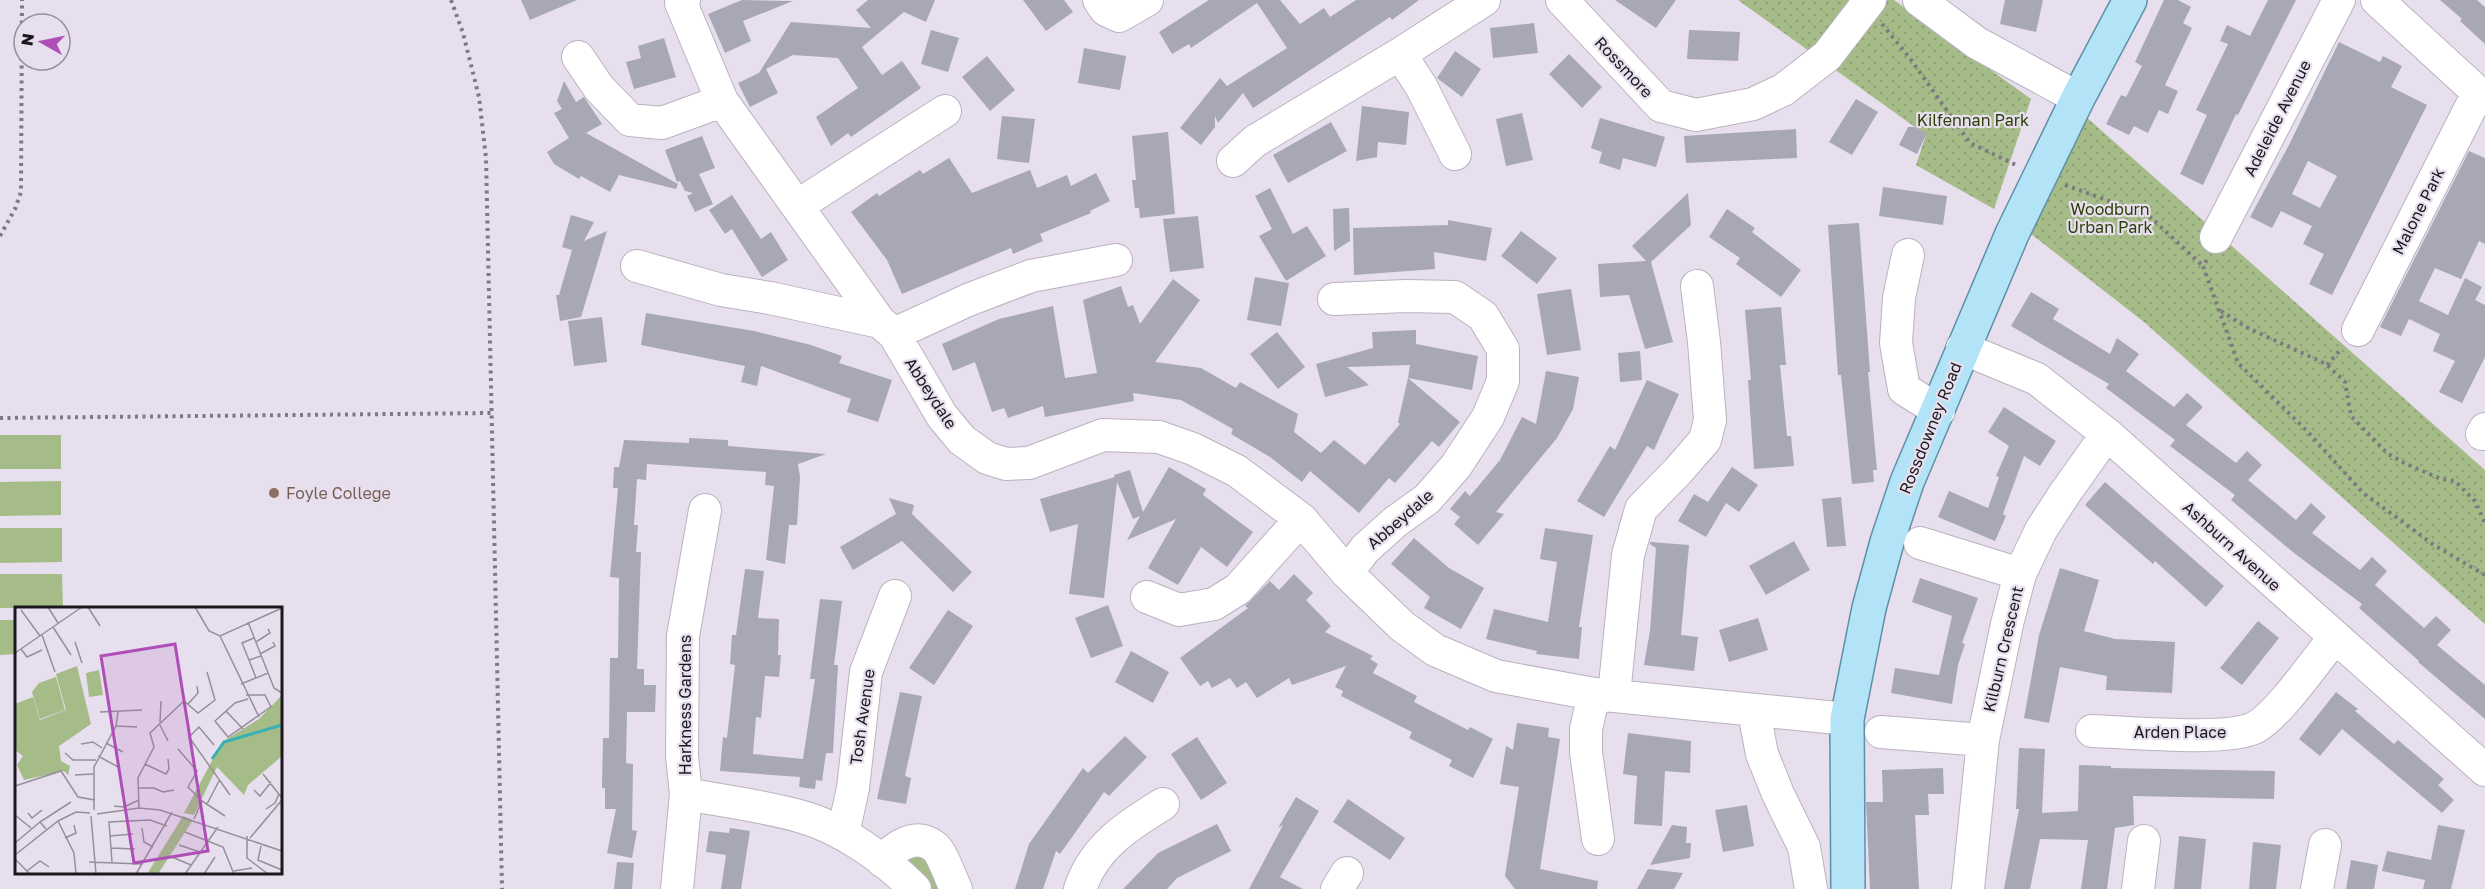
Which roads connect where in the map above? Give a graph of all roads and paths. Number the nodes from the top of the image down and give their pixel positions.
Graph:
1 (22, 0) edge
2 (451, 0) edge
3 (684, 0) edge
4 (1099, 0) edge
5 (1147, 0) edge
6 (1484, 0) edge
7 (1562, 0) edge
8 (1919, 0) edge
9 (2339, 0) edge
10 (2377, 0) edge
11 (1868, 3) edge
12 (2120, 4) edge
13 (1400, 54) junction
14 (578, 57) dead end
15 (2481, 96) edge
16 (2078, 98) junction
17 (722, 102) junction
18 (945, 111) dead end
19 (1455, 154) dead end
20 (1233, 161) dead end
21 (2040, 177) junction
22 (797, 206) junction
23 (0, 236) edge
24 (2216, 237) joint
25 (1908, 255) dead end
26 (1116, 260) dead end
27 (637, 266) dead end
28 (2204, 266) junction
29 (1697, 286) dead end
30 (1334, 299) dead end
31 (2220, 310) junction
32 (887, 328) junction
33 (2358, 330) dead end
34 (1962, 348) junction
35 (1939, 411) junction
36 (492, 413) junction
37 (0, 418) edge
38 (2107, 434) junction
39 (705, 510) dead end
40 (1301, 519) junction
41 (2485, 523) edge
42 (1920, 543) dead end
43 (1347, 573) junction
44 (2020, 574) junction
45 (2485, 575) edge
46 (895, 596) dead end
47 (1147, 597) dead end
48 (2335, 637) junction
49 (1604, 694) junction
50 (1754, 712) junction
51 (1847, 719) junction
52 (2092, 731) dead end
53 (1881, 732) dead end
54 (1983, 740) junction
55 (2485, 770) edge
56 (686, 794) junction
57 (1163, 804) dead end
58 (850, 838) junction
59 (1598, 839) dead end
60 (2144, 841) dead end
61 (2325, 845) dead end
62 (895, 878) edge
63 (502, 889) edge
64 (677, 889) edge
65 (956, 889) edge
66 (1080, 889) edge
67 (1811, 889) edge
68 (1848, 889) edge
69 (1968, 889) edge
70 (2138, 889) edge
71 (2317, 889) edge

1 - 23 path
2 - 36 path
3 - 17 street, Abbeydale
4 - 5 street
6 - 13 street
7 - 11 street, Rossmore
8 - 16 street
9 - 24 street, Adeleide Avenue
10 - 15 street
11 - 21 path
12 - 16 main road, Rossdowney Road
13 - 19 street
13 - 20 street
14 - 17 street
15 - 33 street, Malone Park
16 - 21 main road, Rossdowney Road
17 - 22 street, Abbeydale
18 - 22 street
21 - 28 path
21 - 34 main road, Rossdowney Road
22 - 32 street, Abbeydale
24 - 28 path
25 - 35 street
26 - 32 street
27 - 32 street
28 - 31 path
29 - 49 street
30 - 43 street, Abbeydale
31 - 41 path
31 - 45 path
32 - 40 street, Abbeydale
34 - 35 main road, Rossdowney Road
34 - 38 street, Ashburn Avenue
35 - 51 main road, Rossdowney Road
36 - 37 path
36 - 63 path
38 - 44 street, Kilburn Crescent
38 - 48 street, Ashburn Avenue
39 - 56 street, Harkness Gardens
40 - 43 street, Abbeydale
40 - 47 street
42 - 44 street
43 - 49 street, Abbeydale
44 - 54 street, Kilburn Crescent
46 - 58 street, Tosh Avenue
48 - 52 street, Arden Place
48 - 55 street, Ashburn Avenue
49 - 50 street, Abbeydale
49 - 59 street
50 - 51 street, Abbeydale
50 - 67 street
51 - 68 main road, Rossdowney Road
53 - 54 street
54 - 69 street, Kilburn Crescent
56 - 58 street, Harkness Gardens
56 - 64 street, Harkness Gardens
57 - 66 street
58 - 62 street, Harkness Gardens
60 - 70 street
61 - 71 street
62 - 65 street

